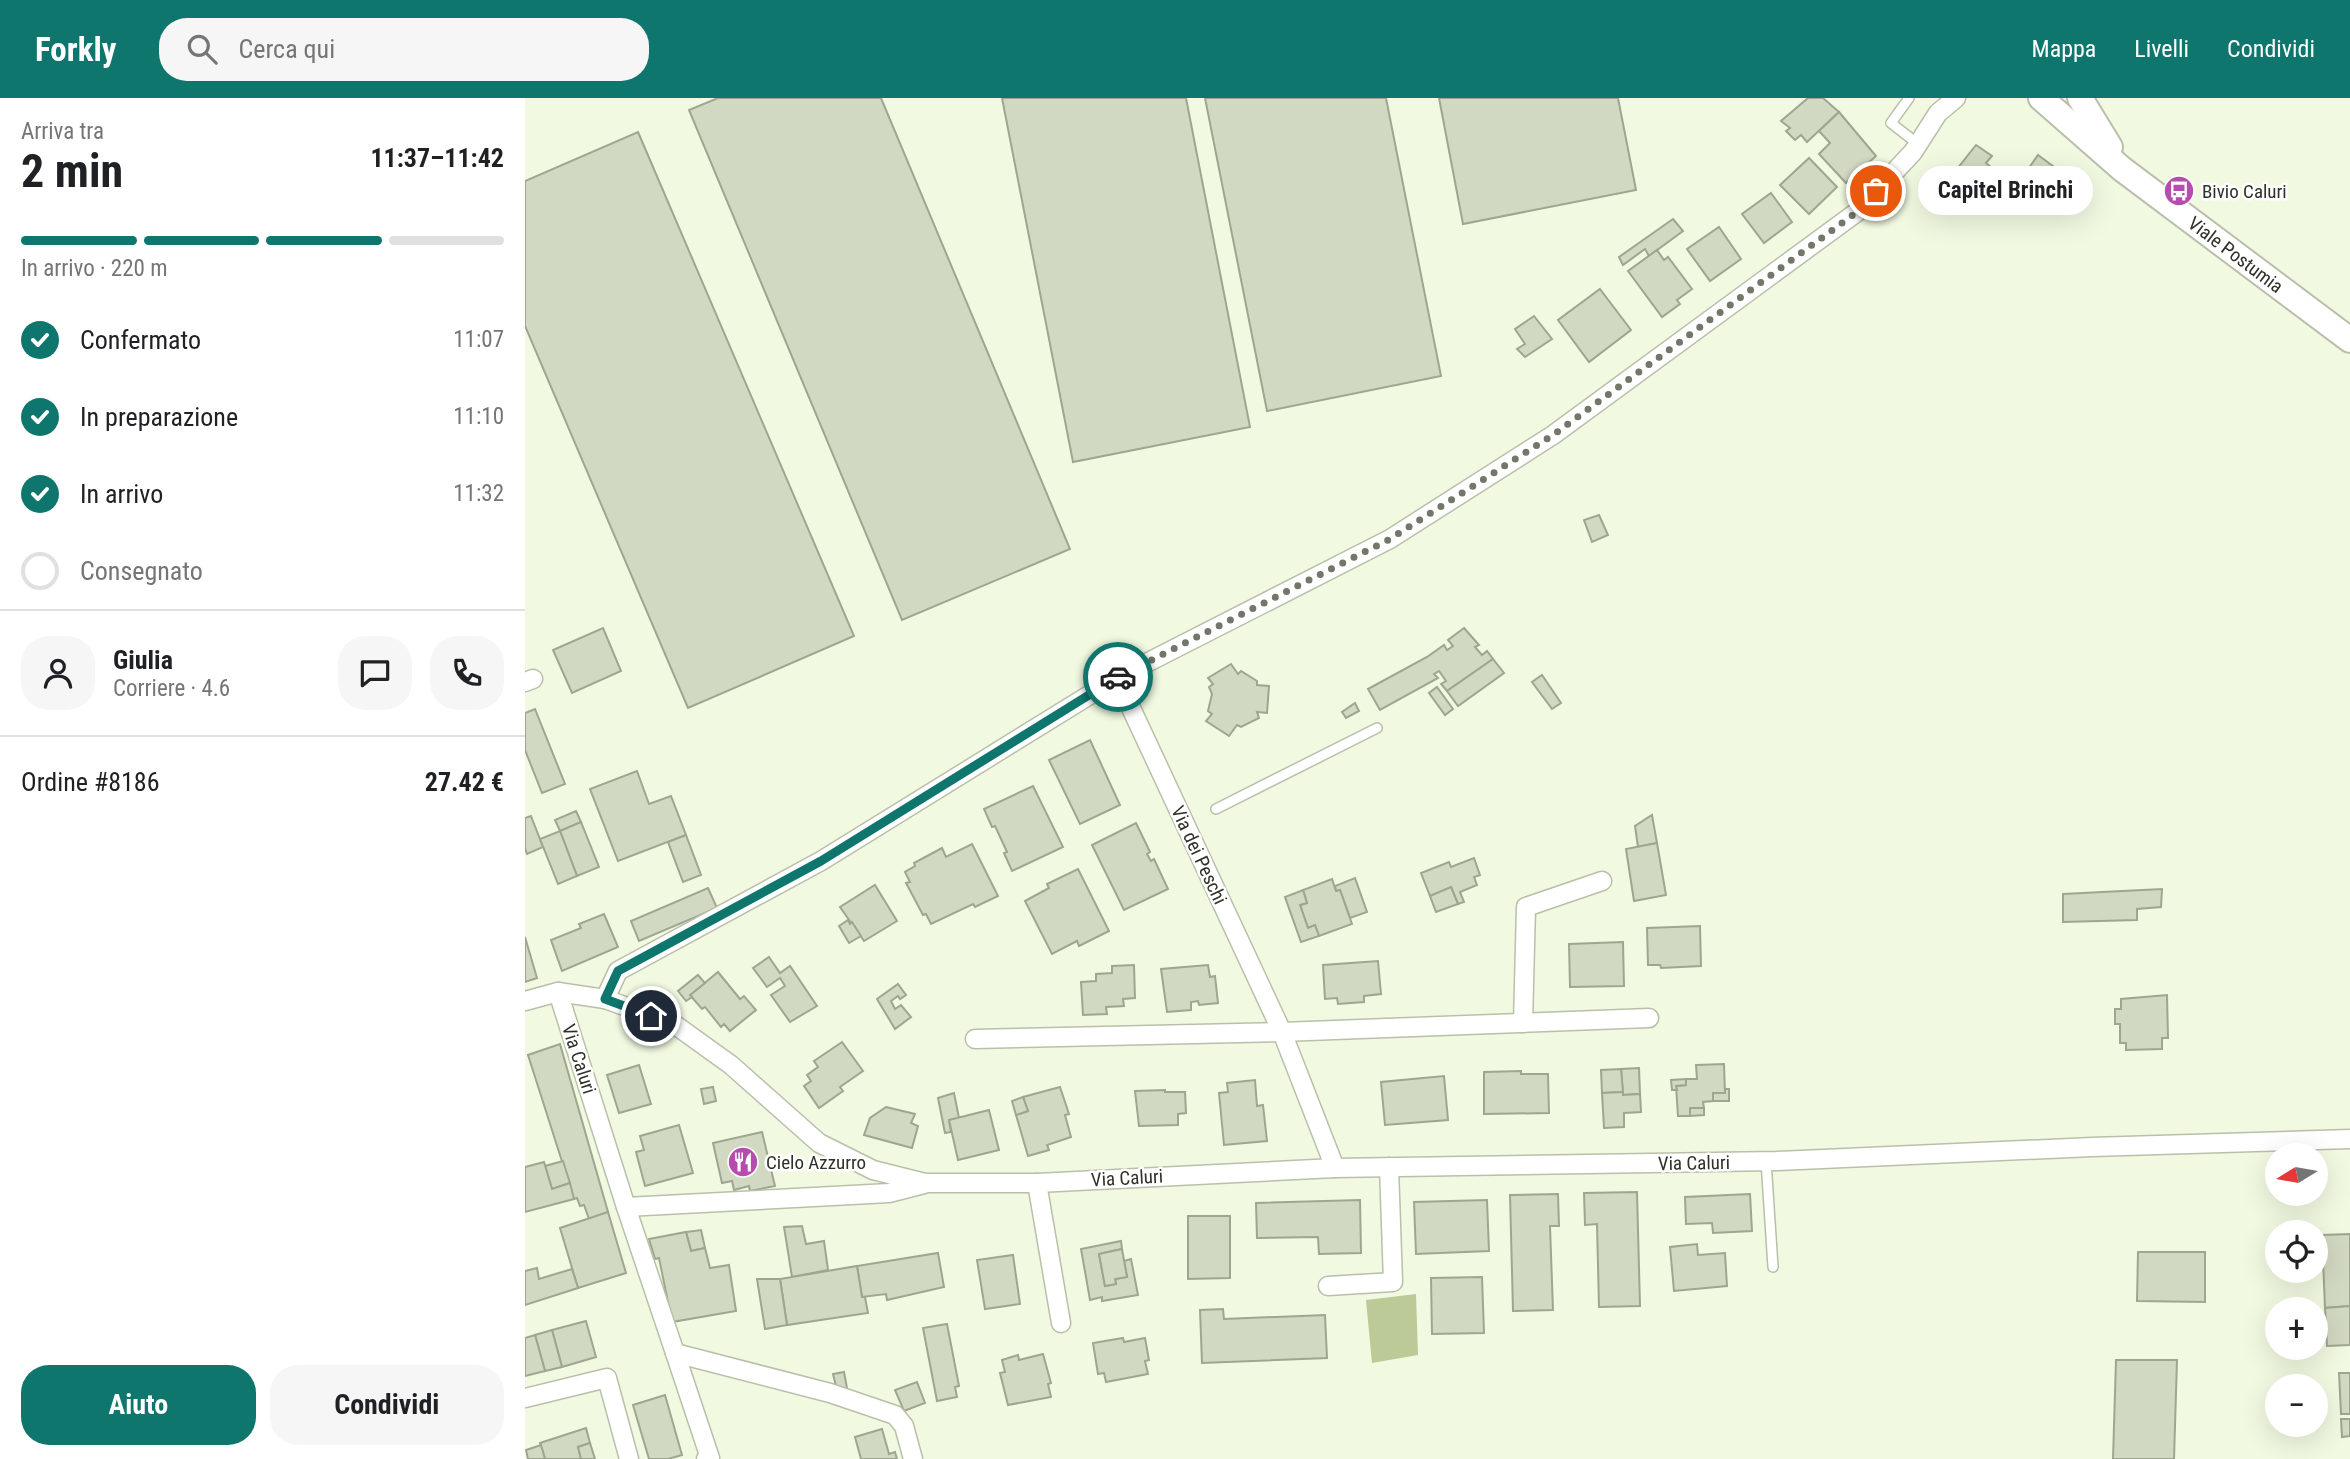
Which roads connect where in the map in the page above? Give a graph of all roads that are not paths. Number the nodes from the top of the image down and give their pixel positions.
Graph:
1 (1909, 98) edge
2 (1956, 98) edge
3 (2041, 98) edge
4 (2080, 98) edge
5 (1939, 106) edge
6 (1918, 145) junction
7 (2122, 169) junction
8 (2350, 340) edge
9 (1117, 678) junction
10 (1377, 728) dead end
11 (1216, 809) dead end
12 (1602, 881) dead end
13 (558, 992) junction
14 (605, 999) junction
15 (525, 1001) edge
16 (1649, 1018) dead end
17 (1523, 1023) junction
18 (1282, 1032) junction
19 (975, 1040) dead end
20 (2350, 1139) edge
21 (1766, 1161) junction
22 (1389, 1167) junction
23 (1335, 1168) junction
24 (925, 1183) junction
25 (1037, 1183) junction
26 (626, 1207) junction
27 (1773, 1266) dead end
28 (1328, 1286) dead end
29 (1061, 1323) dead end
30 (675, 1353) junction
31 (525, 1398) edge
32 (629, 1459) edge
33 (706, 1459) edge
34 (913, 1459) edge

1 - 6 lane
2 - 5 street
3 - 7 main road, Viale Postumia
4 - 7 main road, Viale Postumia
5 - 6 street
6 - 9 street
7 - 8 main road, Viale Postumia
9 - 14 street
9 - 18 street, Via dei Peschi
10 - 11 lane
12 - 17 street
13 - 14 street, Via Caluri
13 - 15 street, Via Caluri
13 - 26 street, Via Caluri
14 - 24 street, Via Caluri
16 - 17 street
17 - 18 street
18 - 19 street
18 - 23 street, Via dei Peschi
20 - 21 street, Via Caluri
21 - 22 street, Via Caluri
21 - 27 lane
22 - 23 street, Via Caluri
22 - 28 street
23 - 25 street, Via Caluri
24 - 25 street, Via Caluri
24 - 26 street, Via Caluri
25 - 29 street
26 - 30 street, Via Caluri
30 - 33 street, Via Caluri
30 - 34 street
31 - 32 street

